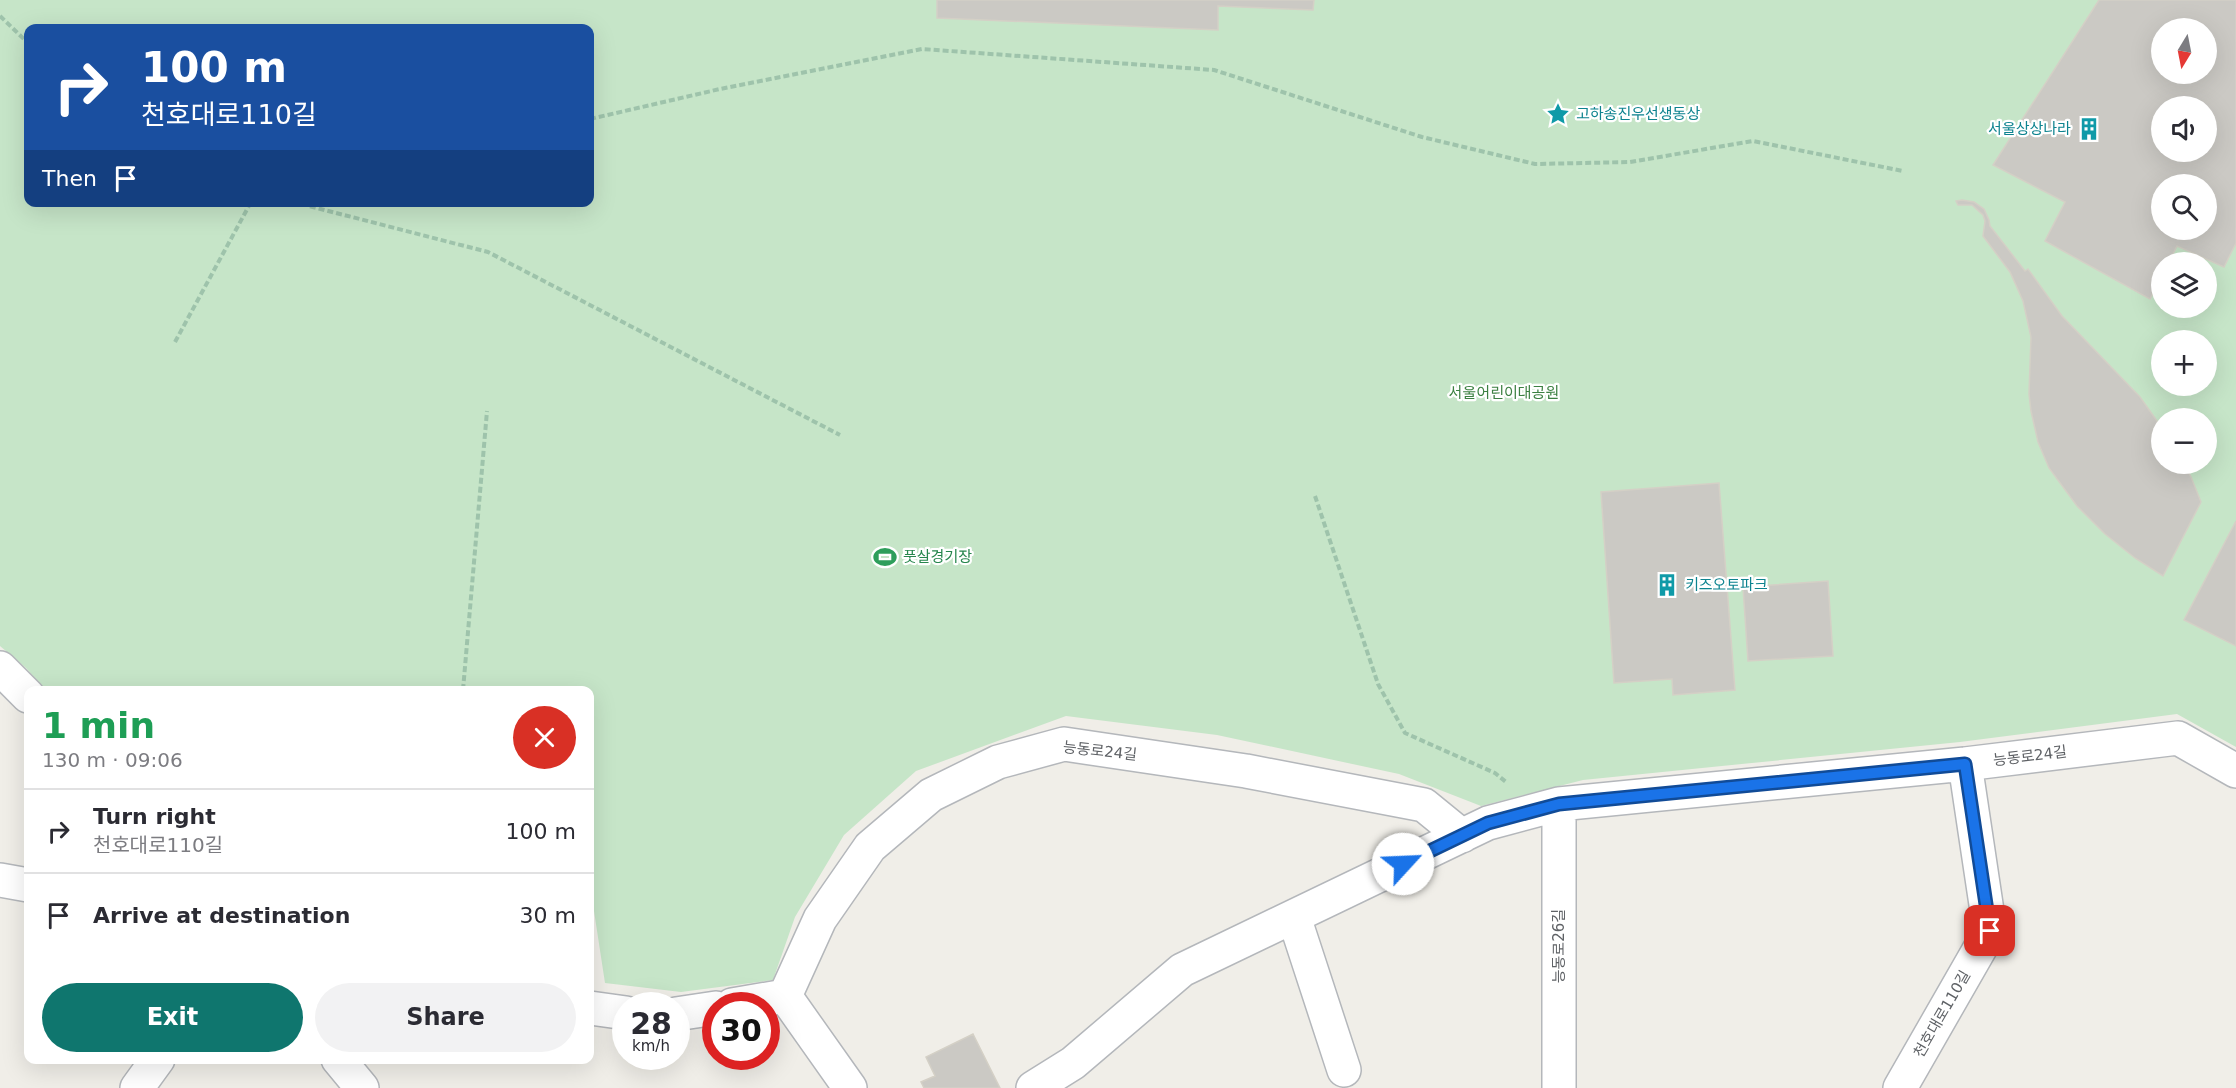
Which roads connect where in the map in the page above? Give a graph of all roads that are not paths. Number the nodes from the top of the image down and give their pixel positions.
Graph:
1 (0, 668) edge
2 (24, 691) edge
3 (1965, 764) junction
4 (2236, 771) edge
5 (1544, 808) junction
6 (1462, 836) junction
7 (0, 880) edge
8 (24, 884) edge
9 (1294, 917) junction
10 (785, 996) junction
11 (780, 997) edge
12 (594, 1009) edge
13 (612, 1011) edge
14 (154, 1064) edge
15 (342, 1064) edge
16 (1344, 1070) dead end
17 (1080, 1076) edge
18 (137, 1088) edge
19 (362, 1088) edge
20 (850, 1088) edge
21 (1033, 1088) edge
22 (1559, 1088) edge
23 (1900, 1088) edge

1 - 2 street
3 - 4 street, 능동로24길
3 - 5 street, 능동로24길
3 - 23 street, 천호대로110길
5 - 6 street, 능동로24길
5 - 22 street, 능동로26길
6 - 9 street, 능동로24길
6 - 10 street, 능동로24길
7 - 8 street
9 - 16 street
9 - 17 street, 능동로24길
10 - 11 street
10 - 20 street
12 - 13 street
14 - 18 street
15 - 19 street
17 - 21 street, 능동로24길

